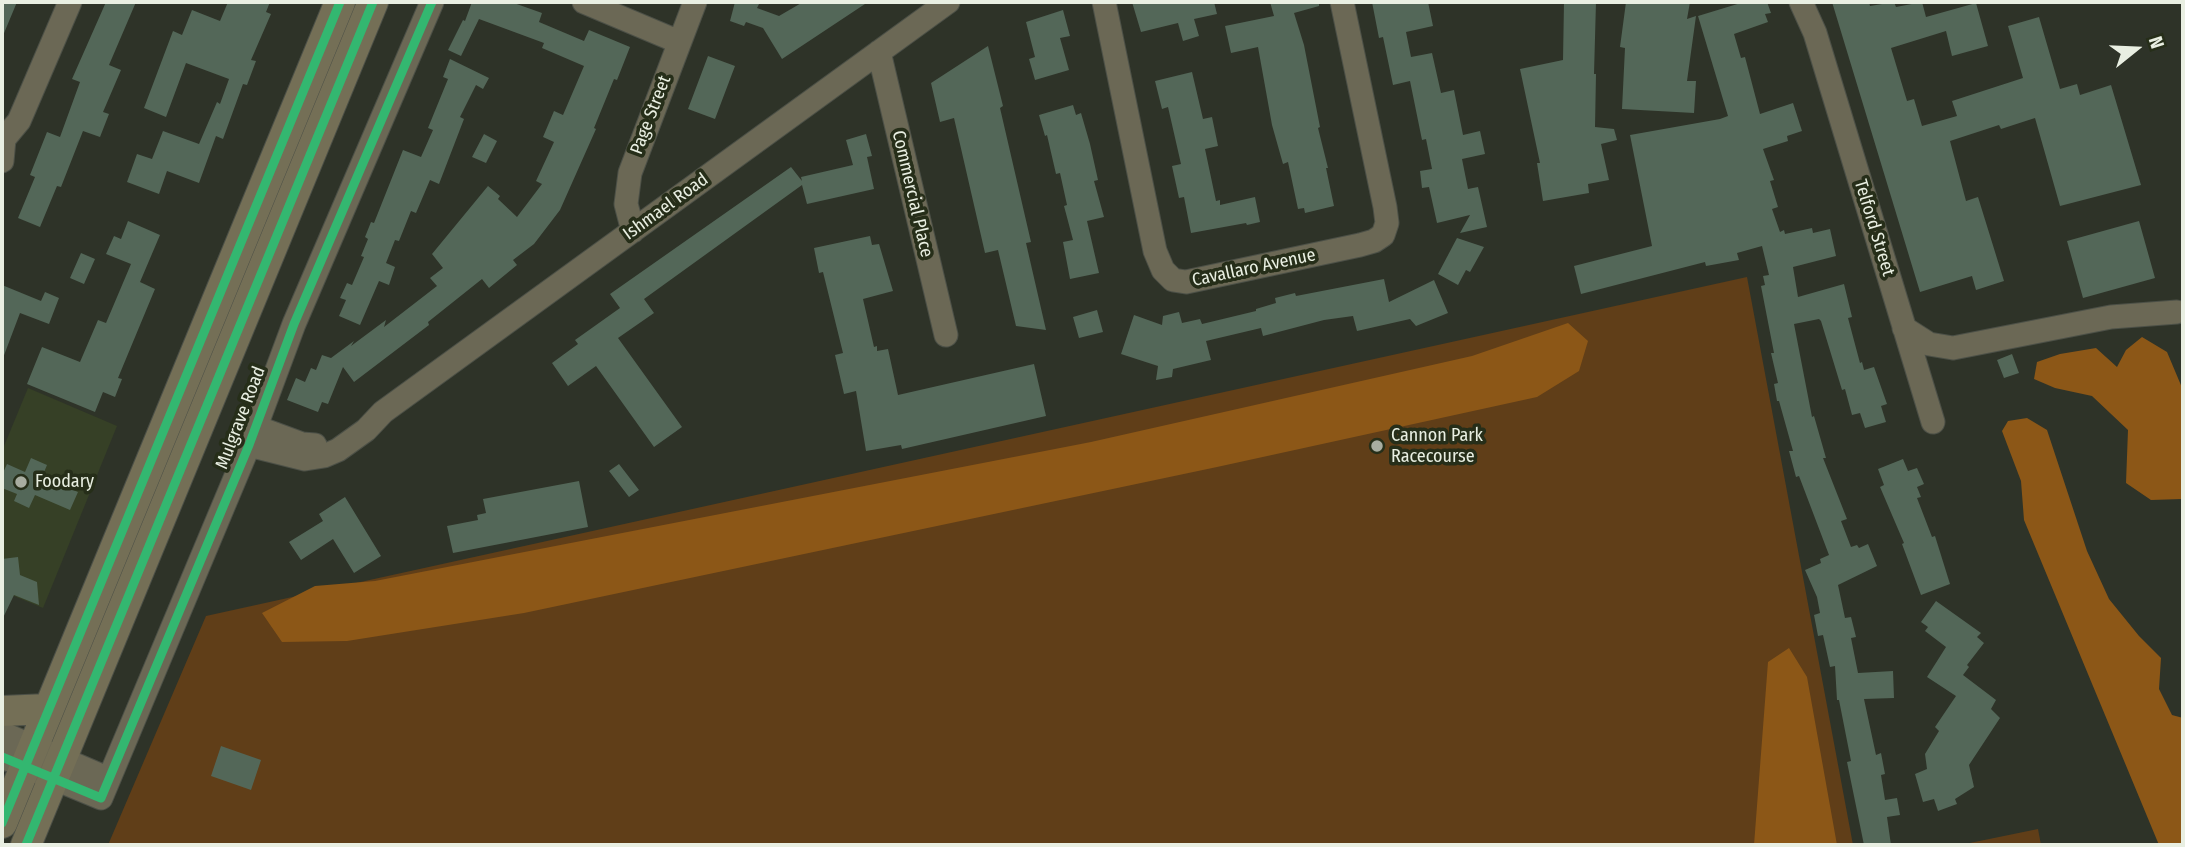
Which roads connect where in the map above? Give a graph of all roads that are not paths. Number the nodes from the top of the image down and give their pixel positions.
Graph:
1 (70, 2) edge
2 (340, 2) edge
3 (373, 2) edge
4 (432, 2) edge
5 (584, 2) edge
6 (695, 2) edge
7 (948, 2) edge
8 (1104, 2) edge
9 (1342, 2) edge
10 (1801, 2) edge
11 (1812, 2) edge
12 (1815, 33) junction
13 (679, 42) junction
14 (879, 52) junction
15 (3, 146) edge
16 (633, 231) junction
17 (2177, 312) dead end
18 (1904, 328) junction
19 (946, 335) dead end
20 (1933, 422) dead end
21 (253, 436) junction
22 (48, 709) junction
23 (2, 711) edge
24 (2, 733) edge
25 (20, 757) edge
26 (57, 769) junction
27 (2, 823) edge
28 (26, 845) edge

1 - 15 street
2 - 22 main road
3 - 26 main road, Mulgrave Road
4 - 21 street, Mulgrave Road
5 - 13 street
6 - 13 street, Page Street
7 - 14 street, Ishmael Road
8 - 9 street, Cavallaro Avenue
10 - 12 street, Telford Street
11 - 12 street, Telford Street
12 - 18 street, Telford Street
13 - 16 street, Page Street
14 - 16 street, Ishmael Road
14 - 19 street, Commercial Place
16 - 21 street, Ishmael Road
17 - 18 street
18 - 20 street, Telford Street
21 - 26 street, Mulgrave Road
22 - 23 main road
22 - 25 main road
24 - 25 street
25 - 26 street
25 - 27 main road
26 - 28 main road

